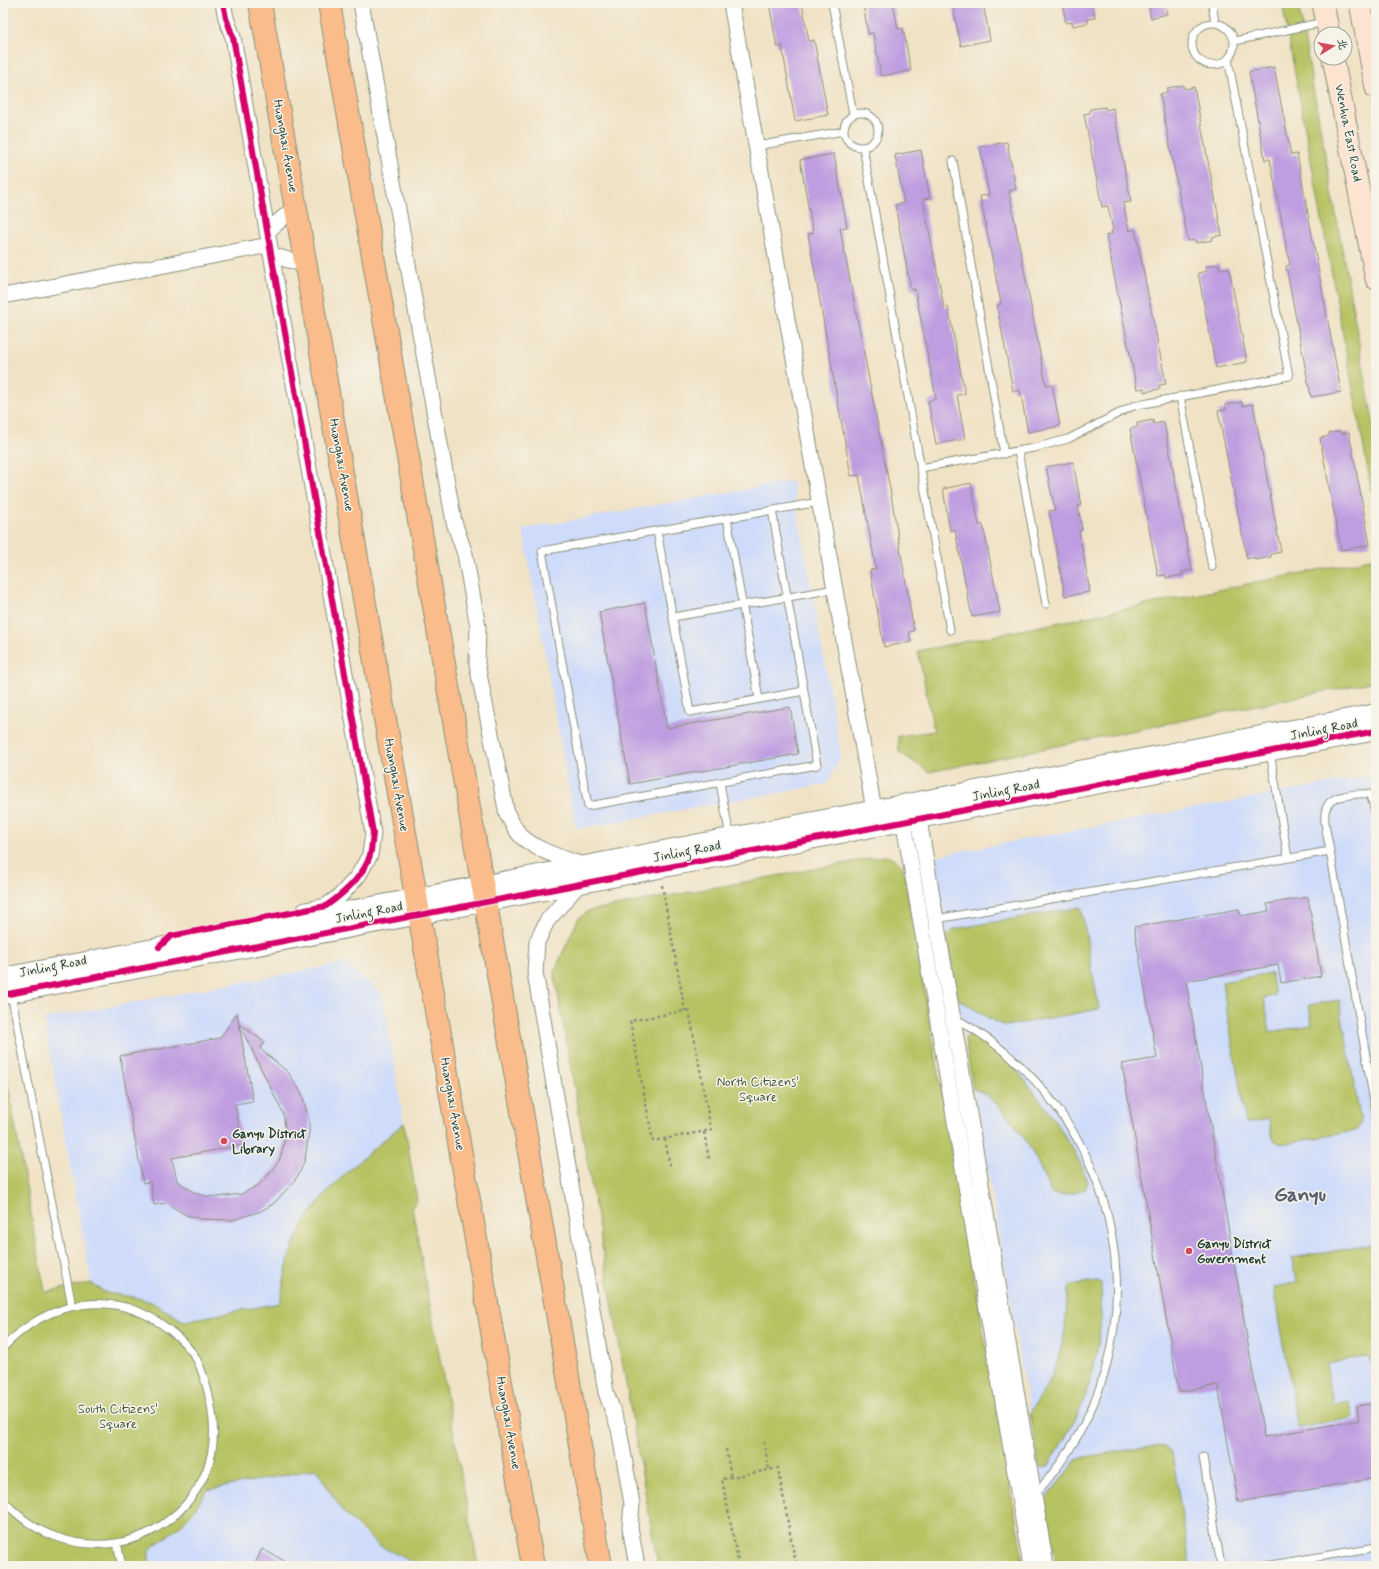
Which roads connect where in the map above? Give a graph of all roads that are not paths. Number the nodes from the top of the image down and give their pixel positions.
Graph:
1 (223, 3) edge
2 (260, 3) edge
3 (329, 3) edge
4 (361, 3) edge
5 (731, 3) edge
6 (832, 3) edge
7 (1212, 3) edge
8 (1366, 6) edge
9 (1326, 20) edge
10 (1215, 23) junction
11 (1235, 41) junction
12 (1373, 52) edge
13 (1228, 60) junction
14 (1335, 66) edge
15 (1376, 88) edge
16 (853, 114) junction
17 (844, 131) junction
18 (756, 146) junction
19 (863, 147) junction
20 (953, 161) dead end
21 (296, 207) junction
22 (269, 244) junction
23 (306, 265) junction
24 (1376, 279) edge
25 (3, 296) edge
26 (1180, 396) junction
27 (1018, 451) junction
28 (1004, 454) junction
29 (920, 468) junction
30 (819, 502) junction
31 (772, 510) junction
32 (727, 518) junction
33 (657, 531) junction
34 (1212, 567) dead end
35 (835, 589) junction
36 (788, 597) junction
37 (1046, 604) dead end
38 (743, 605) junction
39 (673, 617) junction
40 (950, 630) dead end
41 (804, 691) junction
42 (759, 700) junction
43 (1376, 713) edge
44 (1376, 731) edge
45 (1270, 752) junction
46 (720, 782) junction
47 (874, 810) junction
48 (910, 812) junction
49 (1376, 819) edge
50 (730, 837) junction
51 (1330, 850) junction
52 (1288, 858) junction
53 (583, 865) junction
54 (579, 884) junction
55 (484, 893) junction
56 (418, 906) junction
57 (936, 919) junction
58 (159, 947) junction
59 (3, 977) edge
60 (7, 994) edge
61 (952, 1017) junction
62 (1376, 1114) edge
63 (72, 1306) junction
64 (3, 1348) edge
65 (1203, 1457) dead end
66 (1034, 1494) junction
67 (3, 1500) edge
68 (117, 1543) junction
69 (1376, 1547) edge
70 (122, 1566) edge
71 (533, 1566) edge
72 (601, 1566) edge
73 (637, 1566) edge
74 (1030, 1566) edge
75 (1046, 1566) edge
76 (1222, 1566) edge
77 (1265, 1566) edge

1 - 22 street
2 - 21 main road, Huanghai Avenue
3 - 55 main road
4 - 53 street
5 - 18 street
6 - 16 lane
7 - 10 lane
8 - 12 main road
9 - 11 lane
10 - 11 lane
10 - 13 lane
11 - 13 lane
12 - 15 main road
13 - 26 lane
14 - 24 main road, Wenhua East Road
16 - 17 lane
16 - 19 lane
17 - 18 lane
17 - 19 lane
18 - 30 street
19 - 29 lane
20 - 28 lane
21 - 22 street
21 - 23 main road, Huanghai Avenue
22 - 23 street
22 - 25 street
22 - 58 street
23 - 56 main road, Huanghai Avenue
26 - 27 lane
26 - 34 lane
27 - 28 lane
27 - 37 lane
28 - 29 lane
29 - 40 lane
30 - 31 lane
30 - 35 street
31 - 32 lane
31 - 36 lane
32 - 33 lane
32 - 38 lane
33 - 39 lane
33 - 46 lane
35 - 36 lane
35 - 47 street
36 - 38 lane
36 - 41 lane
38 - 39 lane
38 - 42 lane
39 - 42 lane
41 - 42 lane
41 - 46 lane
43 - 48 street, Jinling Road
44 - 45 street, Jinling Road
45 - 48 street, Jinling Road
45 - 52 lane
46 - 50 lane
47 - 48 street, Jinling Road
47 - 50 street, Jinling Road
48 - 54 street, Jinling Road
48 - 57 street
48 - 74 street
49 - 51 lane
50 - 53 street, Jinling Road
51 - 52 lane
51 - 62 lane
52 - 57 lane
53 - 55 street, Jinling Road
54 - 55 street, Jinling Road
54 - 73 street
55 - 56 street, Jinling Road
55 - 72 main road
56 - 58 street, Jinling Road
56 - 60 street, Jinling Road
56 - 71 main road, Huanghai Avenue
57 - 61 street
58 - 59 street, Jinling Road
60 - 63 lane
61 - 66 street
61 - 66 lane
63 - 64 lane
63 - 68 lane
65 - 76 lane
66 - 75 street
67 - 68 lane
68 - 70 lane
69 - 77 lane

